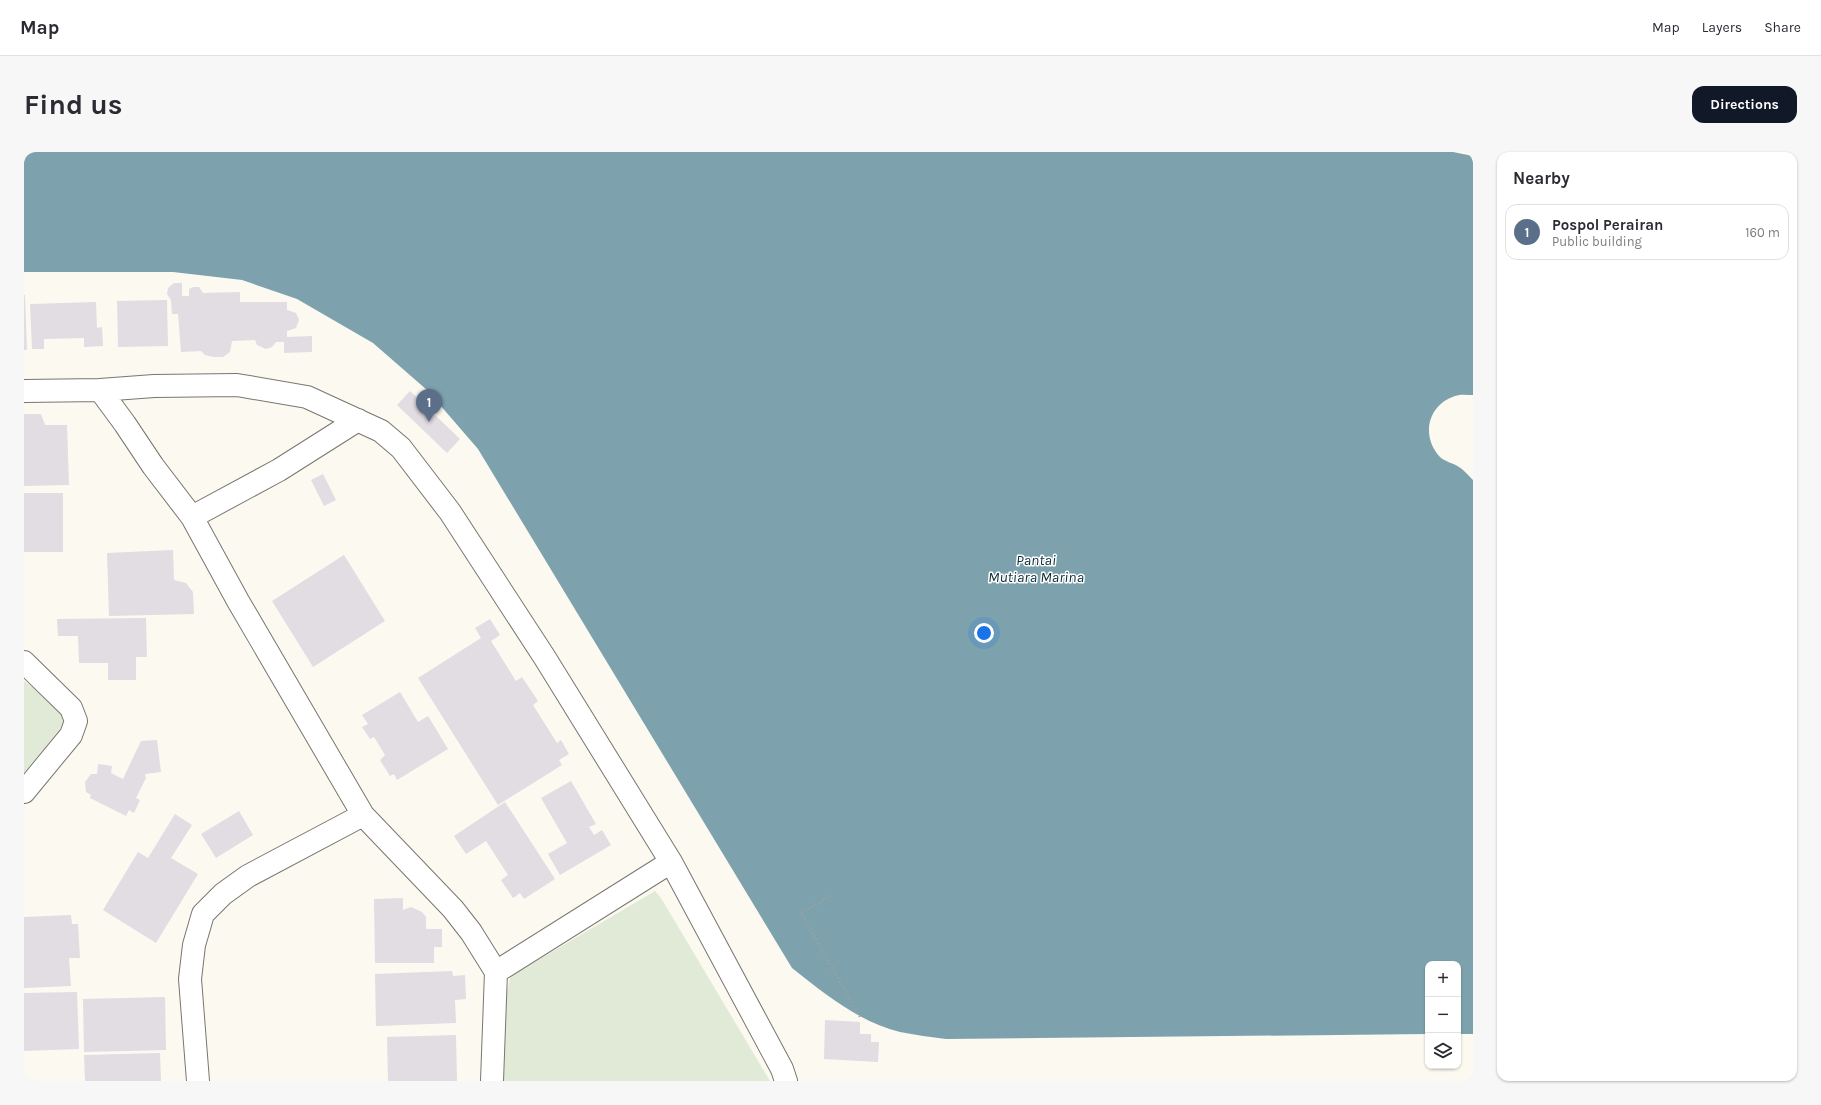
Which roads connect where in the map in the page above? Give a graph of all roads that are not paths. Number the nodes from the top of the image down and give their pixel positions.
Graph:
1 (100, 390) junction
2 (24, 391) edge
3 (358, 420) junction
4 (192, 517) junction
5 (24, 662) edge
6 (24, 792) edge
7 (363, 815) junction
8 (671, 862) junction
9 (496, 972) junction
10 (198, 1081) edge
11 (492, 1081) edge
12 (786, 1081) edge

1 - 2 street
1 - 3 street
1 - 4 street
3 - 4 street
3 - 8 street
4 - 7 street
5 - 6 street
7 - 9 street
7 - 10 street
8 - 9 street
8 - 12 street
9 - 11 street

